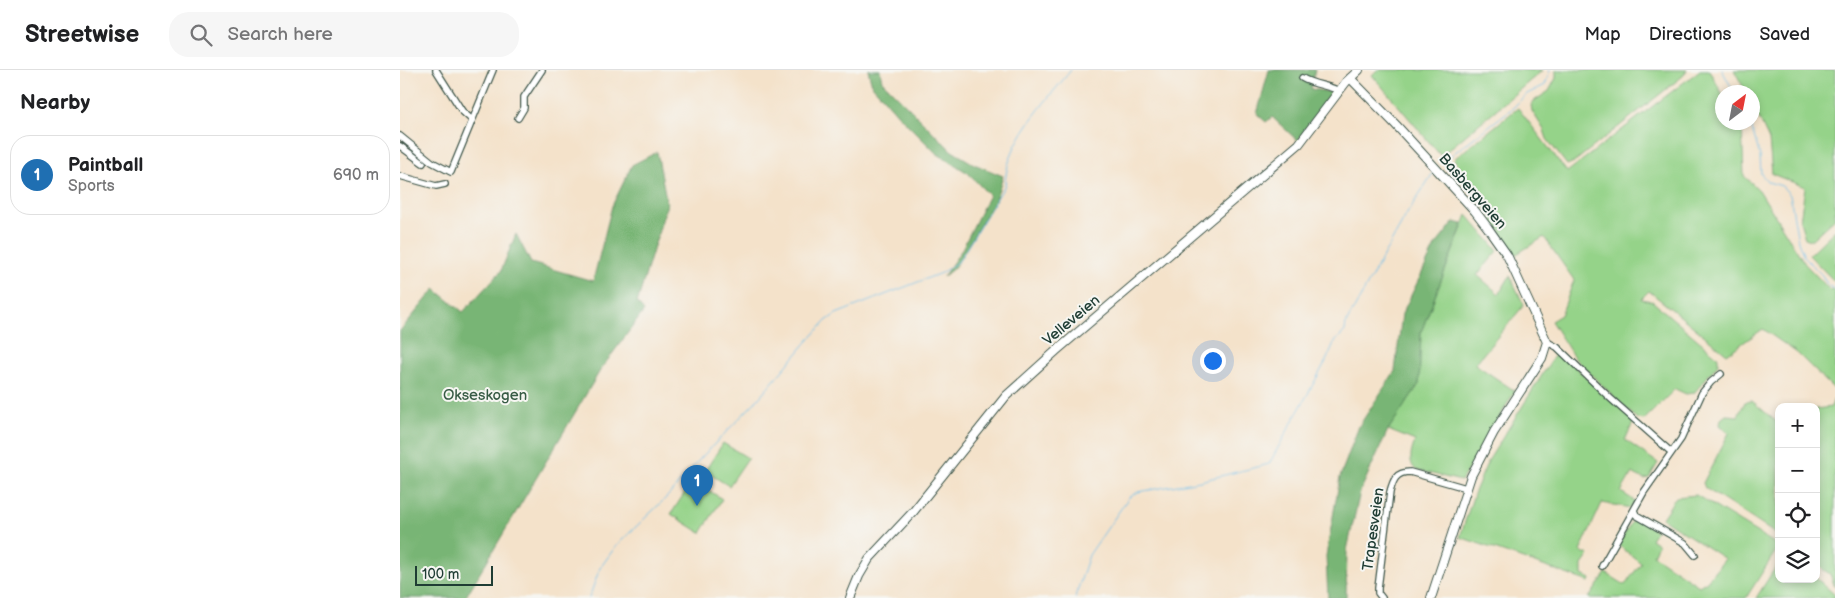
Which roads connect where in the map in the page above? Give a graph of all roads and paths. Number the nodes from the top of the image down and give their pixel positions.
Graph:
1 (436, 70) edge
2 (493, 70) edge
3 (542, 70) edge
4 (1359, 70) edge
5 (1351, 74) edge
6 (1302, 78) dead end
7 (1339, 91) junction
8 (518, 118) dead end
9 (472, 120) junction
10 (400, 136) edge
11 (400, 146) edge
12 (422, 163) dead end
13 (400, 176) edge
14 (445, 184) dead end
15 (1547, 342) junction
16 (1721, 374) dead end
17 (1671, 452) junction
18 (1466, 488) junction
19 (1634, 510) junction
20 (1695, 555) dead end
21 (1602, 566) dead end
22 (850, 598) edge
23 (1382, 598) edge
24 (1431, 598) edge

1 - 9 street
2 - 9 street
3 - 8 street
4 - 5 main road, Velleveien
5 - 7 main road, Velleveien
5 - 15 main road, Basbergveien
6 - 7 street
7 - 22 main road, Velleveien
9 - 10 street
11 - 12 street
13 - 14 street
15 - 17 street, Basbergveien
15 - 18 main road
16 - 17 street
17 - 19 street
18 - 23 street, Trapesveien
18 - 24 main road
19 - 20 street
19 - 21 street

